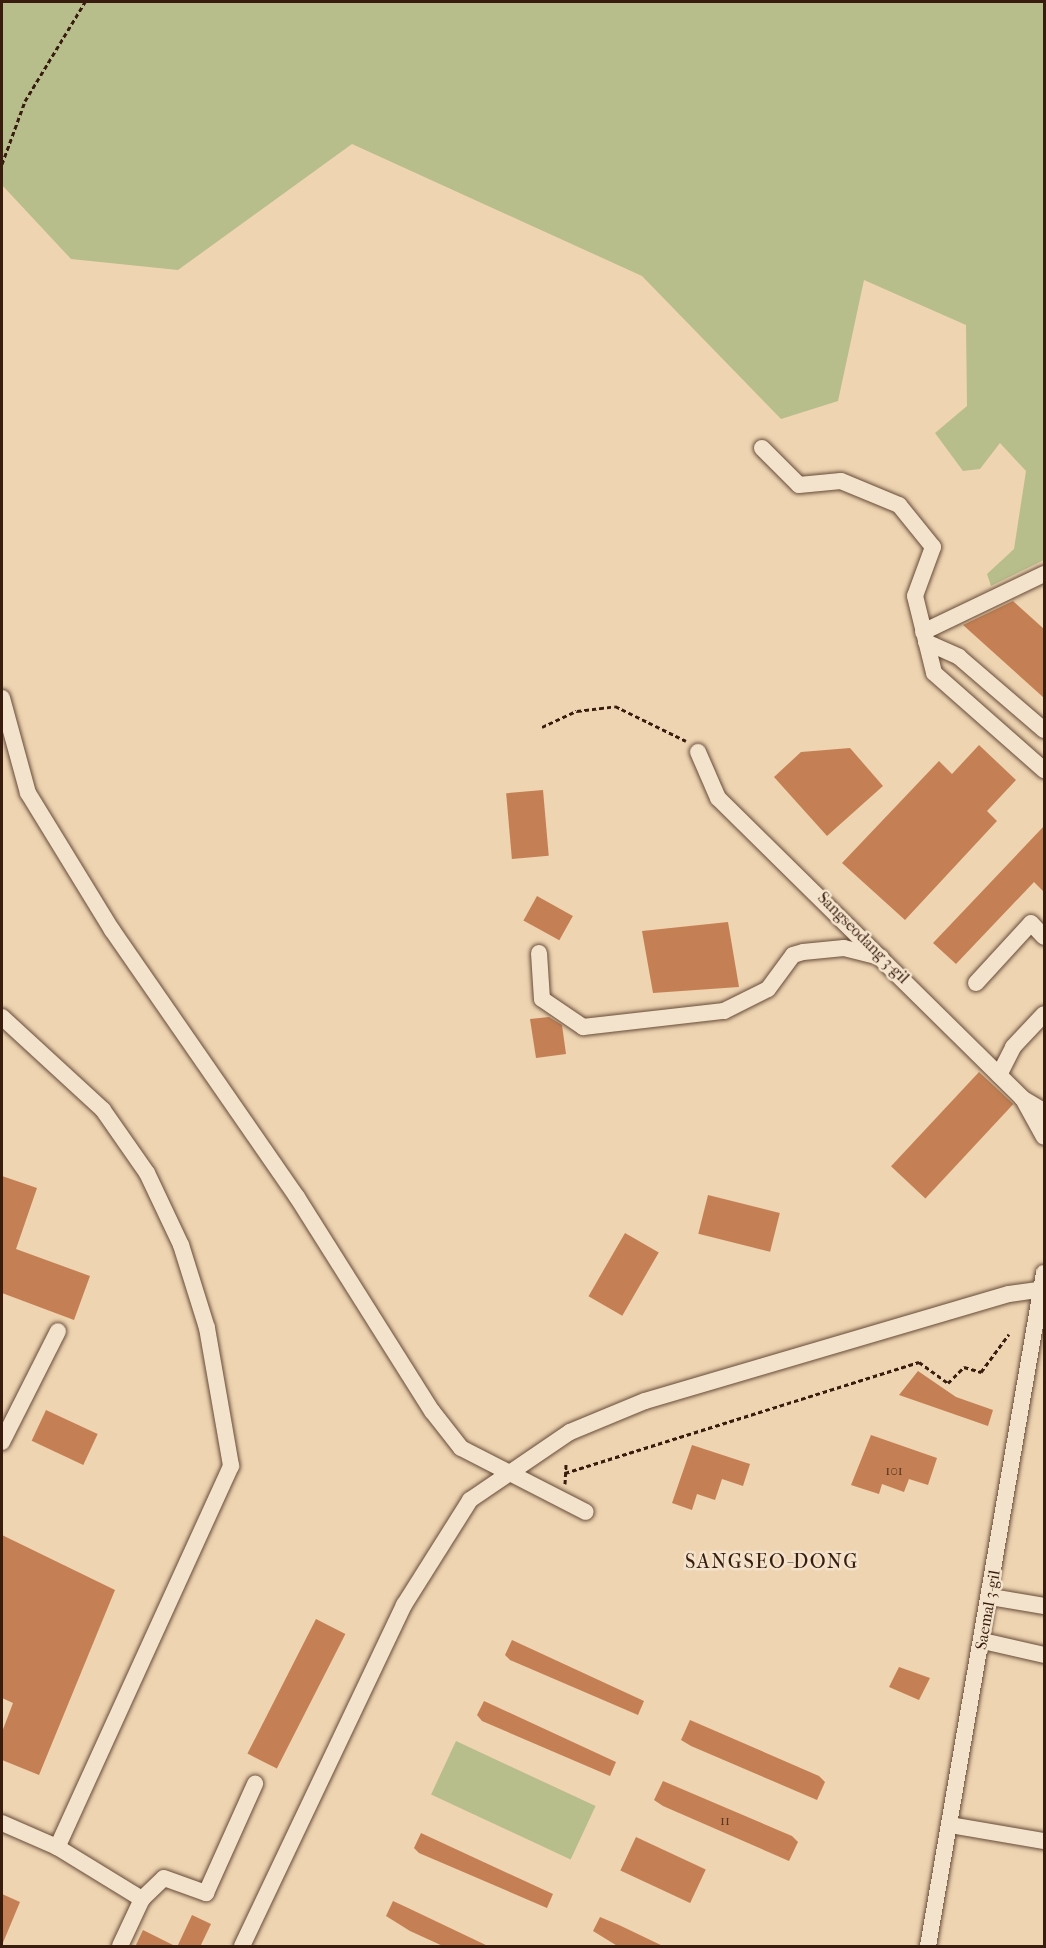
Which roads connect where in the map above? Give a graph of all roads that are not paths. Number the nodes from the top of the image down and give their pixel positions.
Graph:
1 (762, 448) dead end
2 (1044, 574) edge
3 (924, 637) junction
4 (2, 698) edge
5 (1044, 730) edge
6 (698, 752) road end
7 (1044, 770) edge
8 (1044, 937) edge
9 (539, 953) dead end
10 (882, 958) junction
11 (976, 983) dead end
12 (2, 1017) edge
13 (1041, 1025) edge
14 (999, 1075) junction
15 (1022, 1098) junction
16 (1044, 1111) edge
17 (1044, 1137) edge
18 (1043, 1284) edge
19 (58, 1331) dead end
20 (2, 1442) edge
21 (508, 1472) junction
22 (586, 1512) dead end
23 (991, 1597) junction
24 (1044, 1606) edge
25 (983, 1641) junction
26 (1044, 1655) edge
27 (255, 1784) dead end
28 (2, 1823) edge
29 (950, 1825) junction
30 (1044, 1841) edge
31 (57, 1847) junction
32 (142, 1899) junction
33 (120, 1947) edge
34 (242, 1947) edge
35 (928, 1947) edge

1 - 3 street
2 - 3 street
3 - 5 street
3 - 7 street
4 - 21 street
6 - 10 street, Sangseodang 3-gil
8 - 11 street
9 - 10 street
10 - 14 street, Sangseodang 3-gil
12 - 31 street
13 - 14 street
14 - 15 street, Sangseodang 3-gil
15 - 16 street, Sangseodang 3-gil
15 - 17 street
18 - 21 street
18 - 23 street, Saemal 3-gil
19 - 20 street
21 - 22 street
21 - 34 street
23 - 24 street
23 - 25 street, Saemal 3-gil
25 - 26 street
25 - 29 street, Saemal 3-gil
27 - 32 street
28 - 31 street
29 - 30 street
29 - 35 street, Saemal 3-gil
31 - 32 street
32 - 33 street

